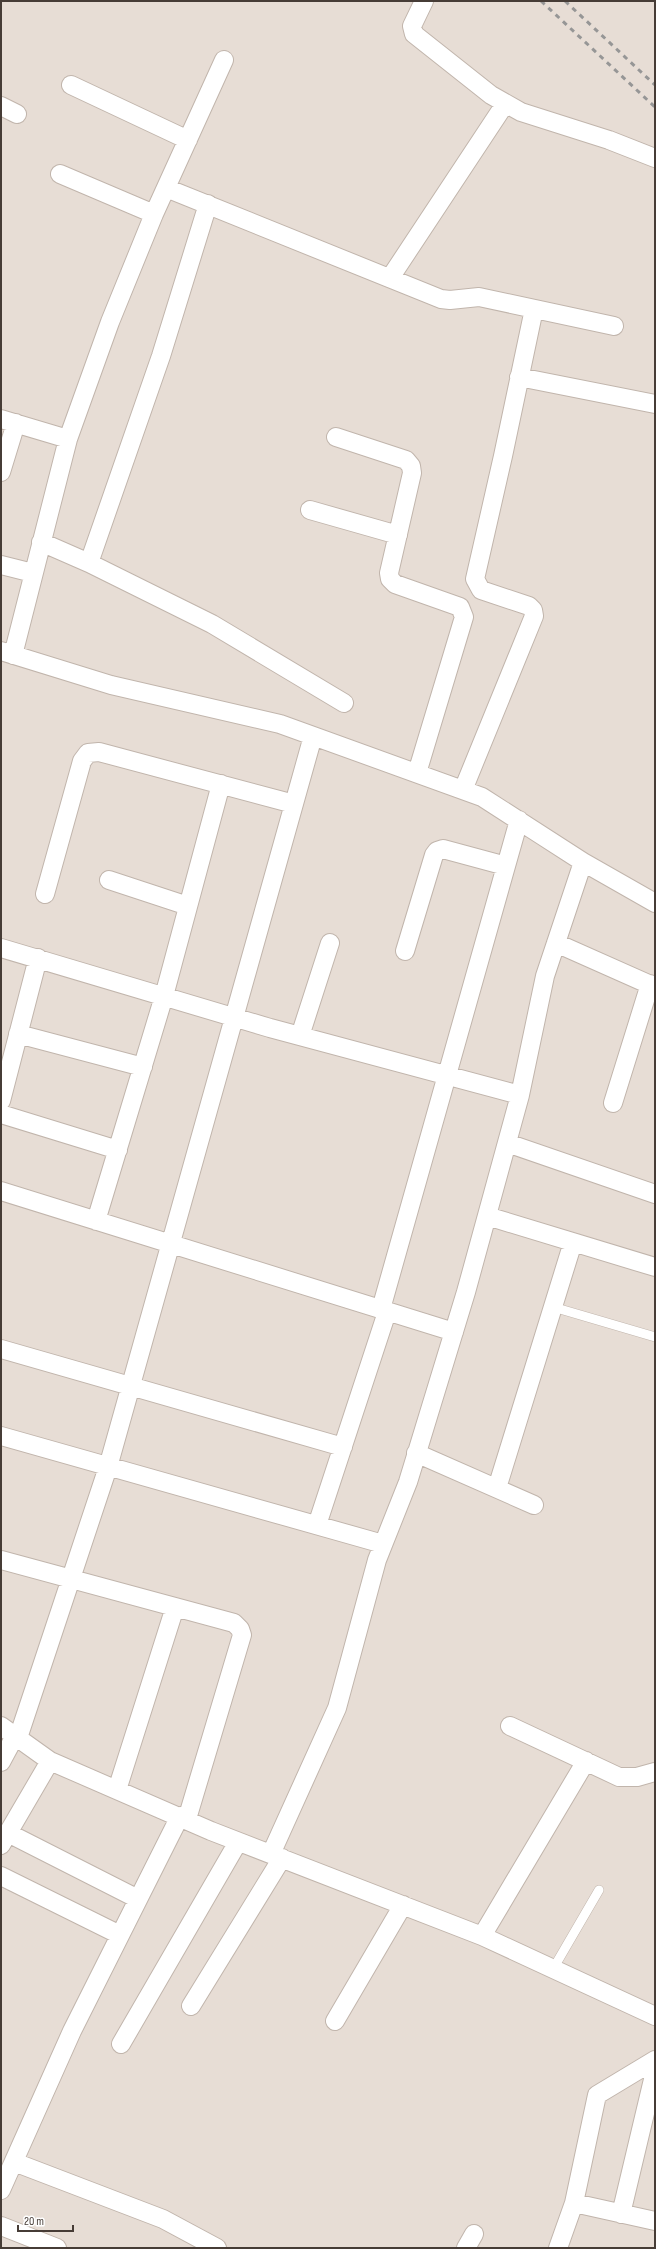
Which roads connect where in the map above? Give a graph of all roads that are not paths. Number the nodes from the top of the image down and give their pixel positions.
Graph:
1 (424, 1) edge
2 (224, 60) dead end
3 (71, 85) dead end
4 (505, 104) junction
5 (1, 106) edge
6 (17, 114) dead end
7 (188, 140) junction
8 (655, 158) edge
9 (60, 174) dead end
10 (166, 188) junction
11 (208, 204) junction
12 (154, 214) junction
13 (390, 278) junction
14 (534, 310) junction
15 (614, 326) dead end
16 (520, 376) junction
17 (655, 404) edge
18 (8, 421) edge
19 (336, 437) dead end
20 (68, 439) junction
21 (1, 472) edge
22 (310, 510) dead end
23 (398, 535) junction
24 (41, 542) junction
25 (89, 563) junction
26 (1, 564) edge
27 (33, 573) junction
28 (7, 653) edge
29 (344, 703) dead end
30 (313, 736) junction
31 (417, 773) junction
32 (221, 784) junction
33 (463, 790) junction
34 (294, 804) junction
35 (519, 820) junction
36 (583, 862) junction
37 (506, 866) junction
38 (109, 880) dead end
39 (45, 894) dead end
40 (655, 903) edge
41 (188, 906) junction
42 (330, 943) dead end
43 (556, 943) junction
44 (1, 948) edge
45 (405, 951) dead end
46 (38, 958) junction
47 (652, 986) edge
48 (164, 996) junction
49 (233, 1017) junction
50 (18, 1034) junction
51 (300, 1036) junction
52 (143, 1067) junction
53 (446, 1075) junction
54 (520, 1095) junction
55 (1, 1101) edge
56 (613, 1103) dead end
57 (1, 1114) edge
58 (507, 1143) junction
59 (118, 1150) junction
60 (1, 1191) edge
61 (655, 1194) edge
62 (487, 1216) junction
63 (96, 1221) junction
64 (572, 1242) junction
65 (171, 1244) junction
66 (655, 1267) edge
67 (552, 1307) junction
68 (384, 1310) junction
69 (454, 1332) junction
70 (655, 1337) edge
71 (1, 1348) edge
72 (129, 1385) junction
73 (1, 1436) edge
74 (343, 1447) junction
75 (416, 1453) junction
76 (108, 1467) junction
77 (497, 1488) junction
78 (534, 1505) dead end
79 (317, 1525) junction
80 (383, 1544) junction
81 (1, 1560) edge
82 (71, 1579) junction
83 (175, 1607) junction
84 (510, 1726) dead end
85 (11, 1734) edge
86 (50, 1761) junction
87 (586, 1761) junction
88 (1, 1762) edge
89 (655, 1772) edge
90 (117, 1790) junction
91 (183, 1818) junction
92 (4, 1839) edge
93 (238, 1842) junction
94 (276, 1856) junction
95 (1, 1876) edge
96 (599, 1890) dead end
97 (138, 1899) junction
98 (403, 1905) junction
99 (120, 1935) junction
100 (482, 1936) junction
101 (554, 1969) junction
102 (192, 2006) dead end
103 (655, 2016) edge
104 (335, 2021) dead end
105 (122, 2044) dead end
106 (655, 2060) edge
107 (655, 2071) edge
108 (18, 2154) junction
109 (3, 2182) edge
110 (574, 2203) junction
111 (621, 2214) junction
112 (655, 2221) edge
113 (1, 2226) edge
114 (57, 2248) edge
115 (217, 2248) edge
116 (558, 2248) edge

1 - 4 street
2 - 7 street
3 - 7 street
4 - 8 street
4 - 13 street
5 - 6 street
7 - 10 street
9 - 12 street
10 - 11 street
10 - 12 street
11 - 13 street
11 - 25 street
12 - 20 street
13 - 14 street
14 - 15 street
14 - 16 street
16 - 17 street
16 - 33 street
18 - 20 street
18 - 21 street
19 - 23 street
20 - 24 street
22 - 23 street
23 - 31 street
24 - 25 street
24 - 27 street
25 - 29 street
26 - 27 street
27 - 28 street
28 - 30 street
30 - 31 street
30 - 34 street
31 - 33 street
32 - 34 street
32 - 39 street
32 - 41 street
33 - 35 street
34 - 49 street
35 - 36 street
35 - 37 street
36 - 40 street
36 - 43 street
37 - 45 street
37 - 53 street
38 - 41 street
41 - 48 street
42 - 51 street
43 - 47 street
43 - 54 street
44 - 46 street
46 - 48 street
46 - 50 street
47 - 56 street
48 - 49 street
48 - 52 street
49 - 51 street
49 - 65 street
50 - 52 street
50 - 55 street
51 - 53 street
52 - 59 street
53 - 54 street
53 - 68 street
54 - 58 street
57 - 59 street
58 - 61 street
58 - 62 street
59 - 63 street
60 - 63 street
62 - 64 street
62 - 69 street
63 - 65 street
64 - 66 street
64 - 67 street
65 - 68 street
65 - 72 street
67 - 70 lane
67 - 77 street
68 - 69 street
68 - 74 street
69 - 75 street
71 - 72 street
72 - 74 street
72 - 76 street
73 - 76 street
74 - 79 street
75 - 77 street
75 - 80 street
76 - 79 street
76 - 82 street
77 - 78 street
79 - 80 street
80 - 94 street
81 - 82 street
82 - 83 street
82 - 85 street
83 - 90 street
83 - 91 street
84 - 87 street
85 - 86 street
85 - 88 street
86 - 90 street
86 - 92 street
87 - 89 street
87 - 100 street
90 - 91 street
91 - 93 street
91 - 97 street
92 - 97 street
93 - 94 street
93 - 105 street
94 - 98 street
94 - 102 street
95 - 99 street
96 - 101 lane
97 - 99 street
98 - 100 street
98 - 104 street
99 - 108 street
100 - 101 street
101 - 103 street
106 - 110 street
107 - 111 street
108 - 109 street
108 - 115 street
110 - 111 street
110 - 116 street
111 - 112 street
113 - 114 street

